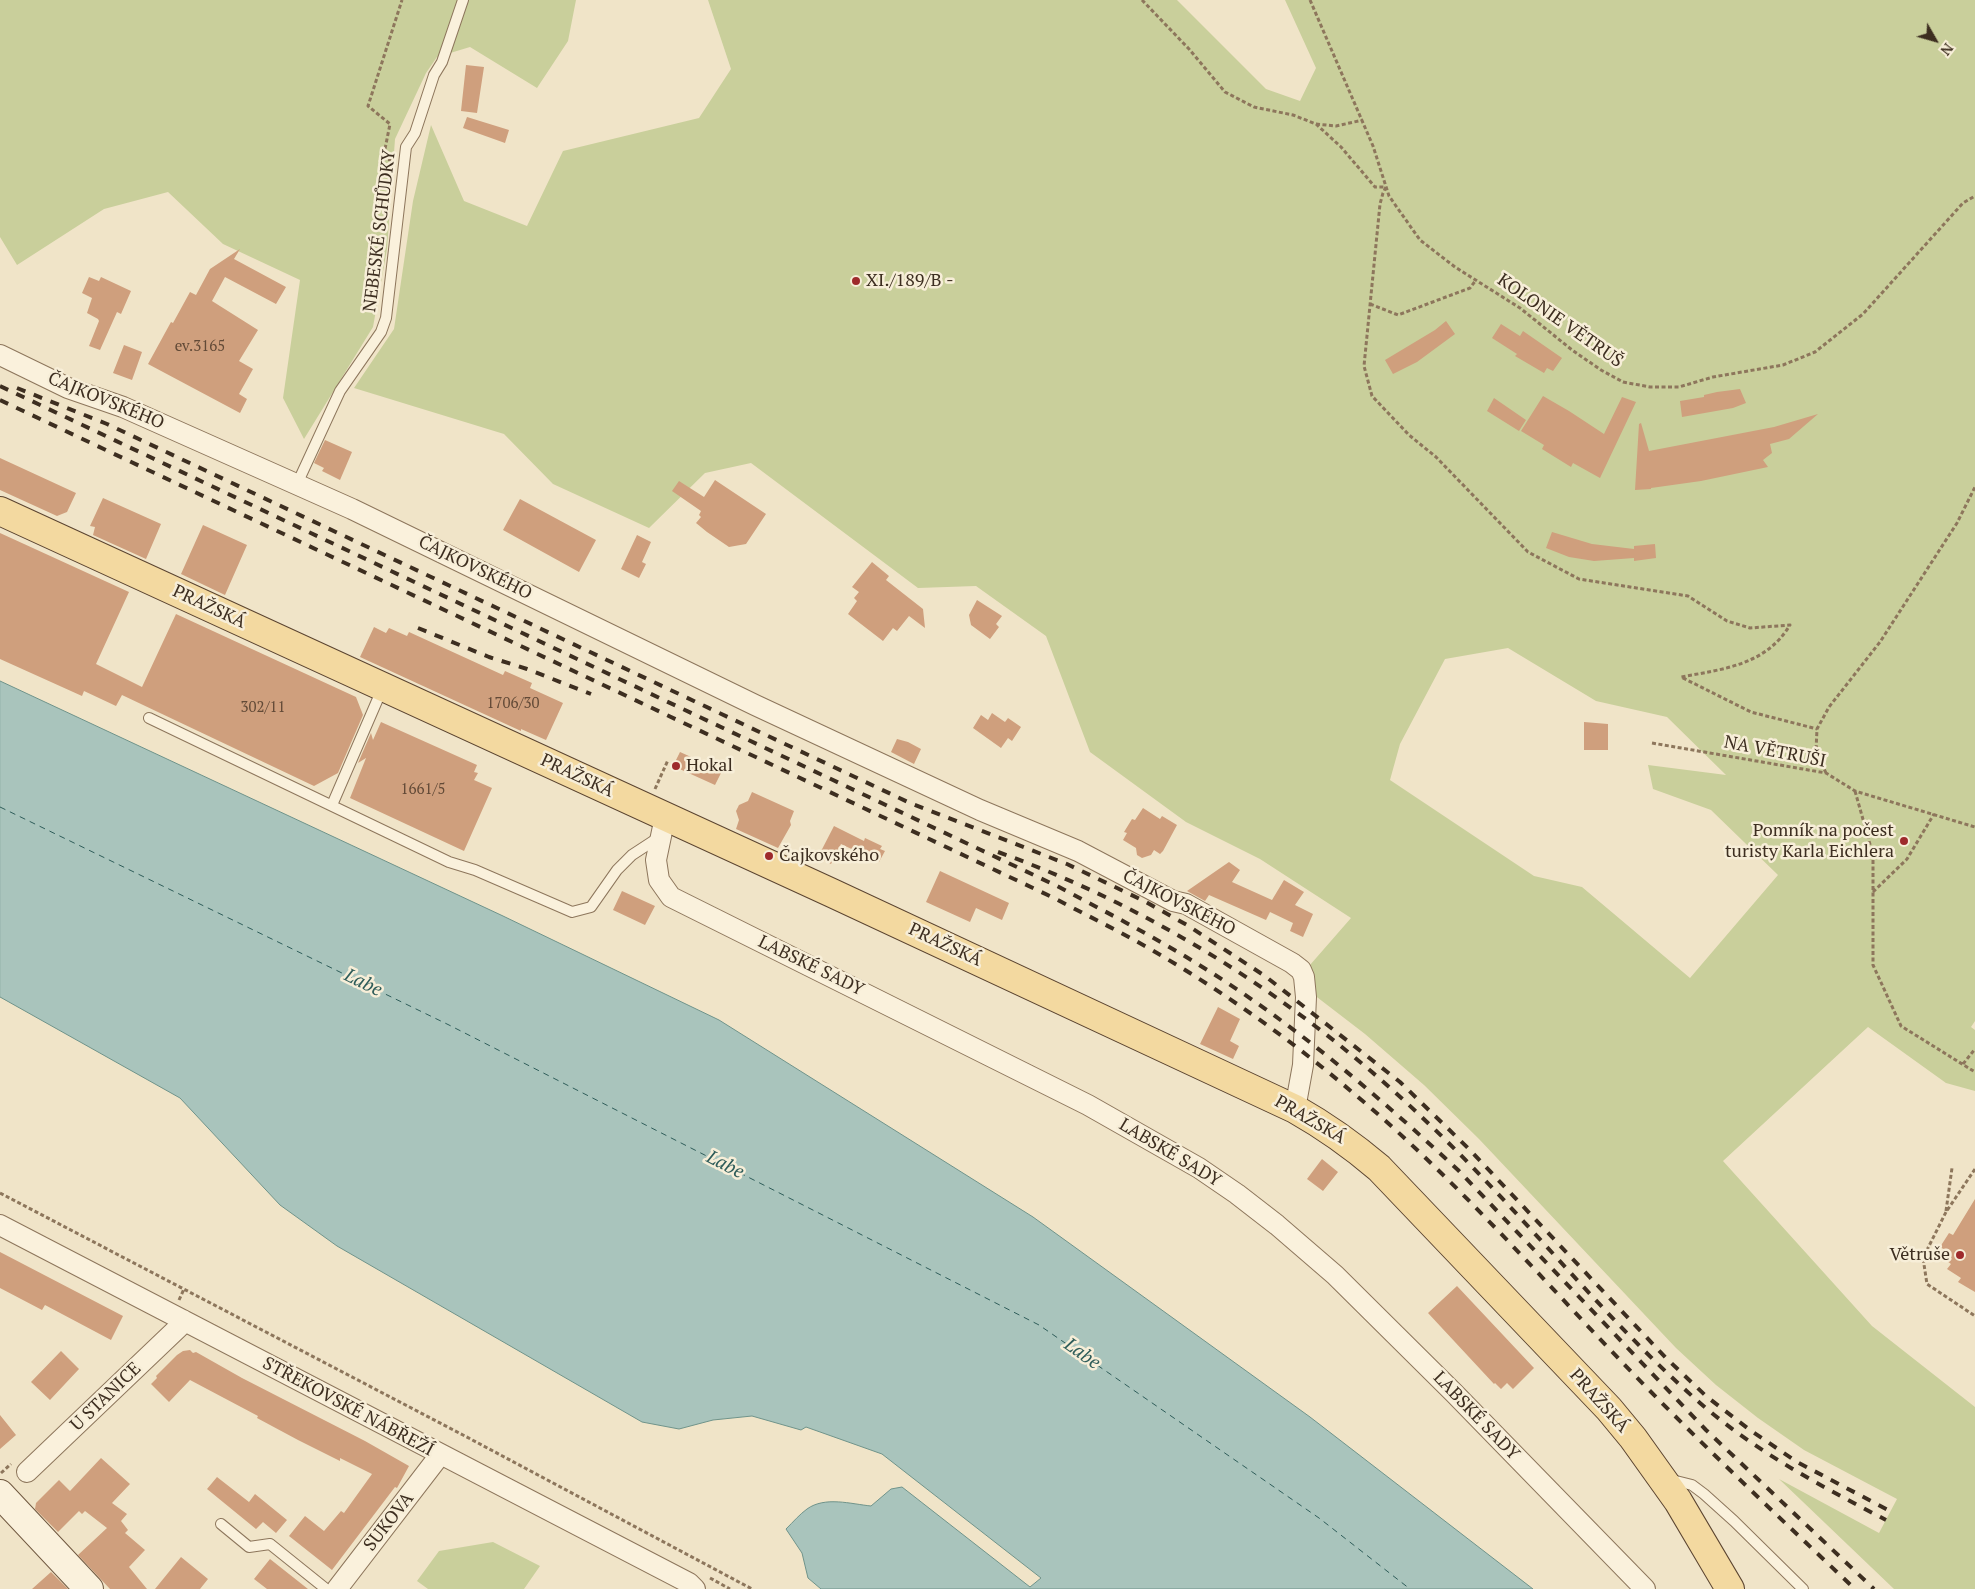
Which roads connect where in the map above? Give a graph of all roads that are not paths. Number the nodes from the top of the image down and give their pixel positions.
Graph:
1 (463, 0) edge
2 (0, 355) edge
3 (297, 484) junction
4 (0, 511) edge
5 (383, 686) junction
6 (149, 718) dead end
7 (332, 805) junction
8 (658, 820) junction
9 (1295, 1109) junction
10 (0, 1225) edge
11 (183, 1320) junction
12 (440, 1455) junction
13 (27, 1472) dead end
14 (1662, 1477) junction
15 (0, 1495) edge
16 (221, 1524) dead end
17 (690, 1587) edge
18 (89, 1589) edge
19 (326, 1589) edge
20 (337, 1589) edge
21 (1645, 1589) edge
22 (1730, 1589) edge
23 (1803, 1589) edge

1 - 3 lane, NEBESKÉ SCHŮDKY
2 - 3 street, ČAJKOVSKÉHO
3 - 9 street, ČAJKOVSKÉHO
4 - 5 main road, PRAŽSKÁ
5 - 7 lane
5 - 8 main road, PRAŽSKÁ
6 - 7 lane
7 - 8 lane
8 - 9 main road, PRAŽSKÁ
8 - 21 street, LABSKÉ SADY
9 - 14 main road, PRAŽSKÁ
10 - 11 street, STŘEKOVSKÉ NÁBŘEŽÍ
11 - 12 street, STŘEKOVSKÉ NÁBŘEŽÍ
11 - 13 street, U STANICE
12 - 17 street, STŘEKOVSKÉ NÁBŘEŽÍ
12 - 20 street, SUKOVA
14 - 22 main road, PRAŽSKÁ
14 - 23 lane
15 - 18 main road
16 - 19 lane

